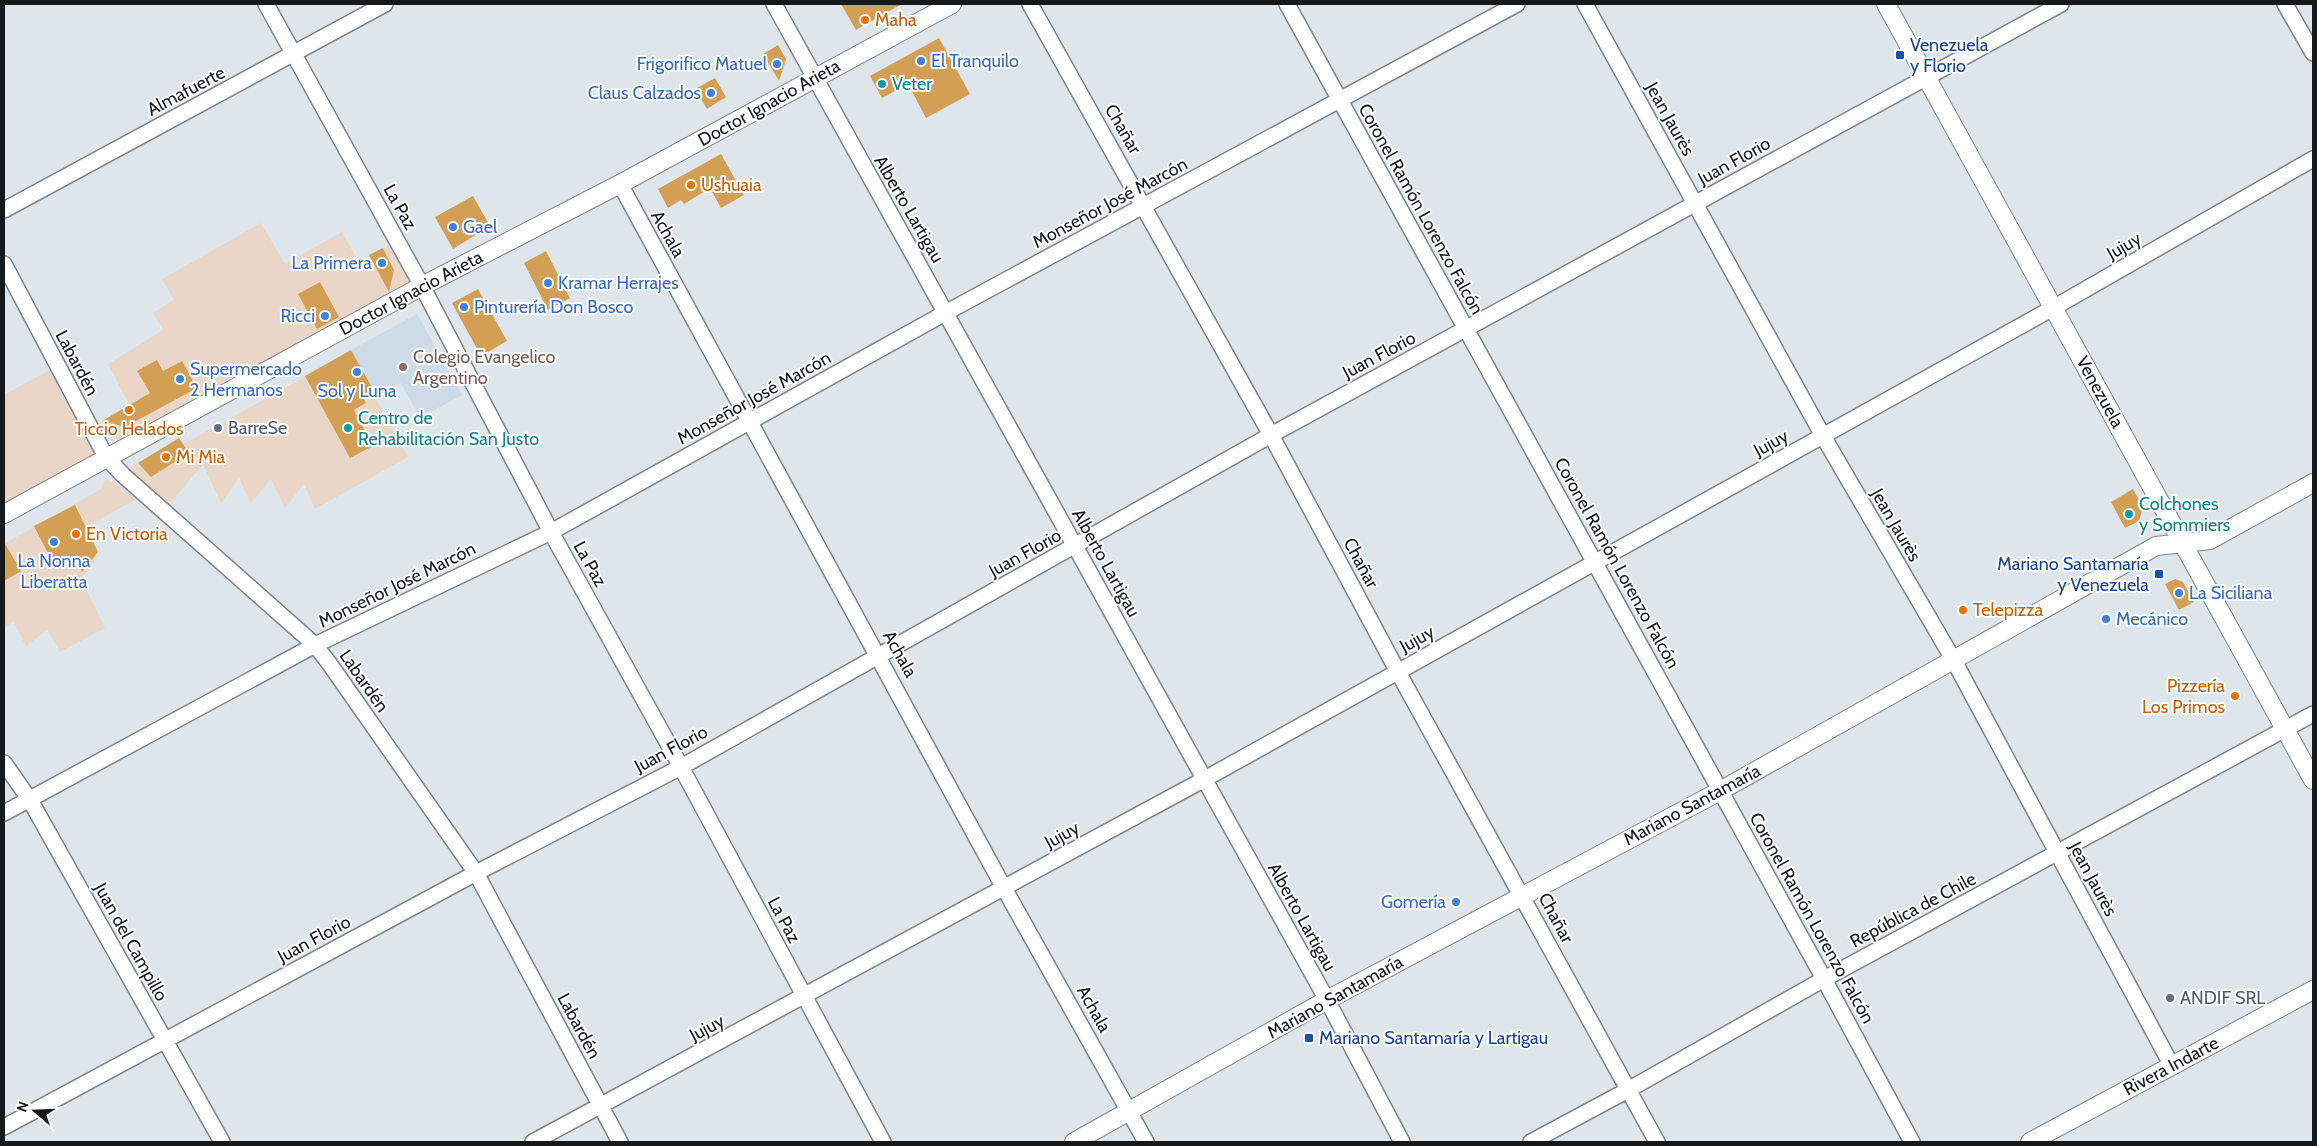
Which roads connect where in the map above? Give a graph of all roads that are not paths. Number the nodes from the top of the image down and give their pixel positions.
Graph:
1 (266, 4) edge
2 (385, 4) edge
3 (774, 4) edge
4 (952, 4) edge
5 (1030, 4) edge
6 (1287, 4) edge
7 (1517, 4) edge
8 (1585, 4) edge
9 (1886, 4) edge
10 (2061, 4) edge
11 (2285, 4) edge
12 (2313, 52) edge
13 (294, 54) junction
14 (1925, 77) junction
15 (813, 78) junction
16 (1340, 100) junction
17 (2313, 160) edge
18 (620, 184) junction
19 (1695, 204) junction
20 (1144, 205) junction
21 (4, 210) edge
22 (4, 264) edge
23 (422, 286) junction
24 (2053, 308) junction
25 (947, 312) junction
26 (1466, 330) junction
27 (750, 422) junction
28 (1272, 435) junction
29 (1823, 436) junction
30 (106, 457) junction
31 (2313, 484) edge
32 (4, 514) edge
33 (551, 532) junction
34 (2184, 542) junction
35 (1076, 546) junction
36 (1595, 562) junction
37 (315, 646) junction
38 (879, 655) junction
39 (1953, 659) junction
40 (1398, 672) junction
41 (2313, 714) edge
42 (2285, 730) junction
43 (4, 763) edge
44 (681, 767) junction
45 (1203, 780) junction
46 (2313, 780) edge
47 (1720, 791) junction
48 (30, 800) junction
49 (4, 813) edge
50 (2058, 854) junction
51 (476, 873) junction
52 (1004, 888) junction
53 (1522, 895) junction
54 (1824, 978) junction
55 (2313, 990) edge
56 (804, 998) junction
57 (1327, 1000) junction
58 (165, 1041) junction
59 (2172, 1066) junction
60 (1628, 1090) junction
61 (601, 1106) junction
62 (1129, 1112) junction
63 (4, 1127) edge
64 (2055, 1136) edge
65 (222, 1142) edge
66 (533, 1142) edge
67 (620, 1142) edge
68 (883, 1142) edge
69 (1074, 1142) edge
70 (1146, 1142) edge
71 (1402, 1142) edge
72 (1531, 1142) edge
73 (1657, 1142) edge
74 (1912, 1142) edge
75 (2030, 1142) edge

1 - 13 street, La Paz
2 - 13 street, Almafuerte
3 - 15 street, Alberto Lartigau
4 - 15 street, Doctor Ignacio Arieta
5 - 20 street, Chañar
6 - 16 street, Coronel Ramón Lorenzo Falcón
7 - 16 street, Monseñor José Marcón
8 - 19 street, Jean Jaurès
9 - 14 street, Venezuela
10 - 14 street, Juan Florio
11 - 12 street
13 - 21 street, Almafuerte
13 - 23 street, La Paz
14 - 19 street, Juan Florio
14 - 24 street, Venezuela
15 - 18 street, Doctor Ignacio Arieta
15 - 25 street, Alberto Lartigau
16 - 20 street, Monseñor José Marcón
16 - 26 street, Coronel Ramón Lorenzo Falcón
17 - 24 street, Jujuy
18 - 23 street, Doctor Ignacio Arieta
18 - 27 street, Achala
19 - 26 street, Juan Florio
19 - 29 street, Jean Jaurès
20 - 25 street, Monseñor José Marcón
20 - 28 street, Chañar
22 - 30 street, Labardén
23 - 30 street, Doctor Ignacio Arieta
23 - 33 street, La Paz
24 - 29 street, Jujuy
24 - 34 street, Venezuela
25 - 27 street, Monseñor José Marcón
25 - 35 street, Alberto Lartigau
26 - 28 street, Juan Florio
26 - 36 street, Coronel Ramón Lorenzo Falcón
27 - 33 street, Monseñor José Marcón
27 - 38 street, Achala
28 - 35 street, Juan Florio
28 - 40 street, Chañar
29 - 36 street, Jujuy
29 - 39 street, Jean Jaurès
30 - 32 street, Doctor Ignacio Arieta
30 - 37 street, Labardén
31 - 34 street, Mariano Santamaría
33 - 37 street, Monseñor José Marcón
33 - 44 street, La Paz
34 - 39 street, Mariano Santamaría
34 - 42 street, Venezuela
35 - 38 street, Juan Florio
35 - 45 street, Alberto Lartigau
36 - 40 street, Jujuy
36 - 47 street, Coronel Ramón Lorenzo Falcón
37 - 48 street, Monseñor José Marcón
37 - 51 street, Labardén
38 - 44 street, Juan Florio
38 - 52 street, Achala
39 - 47 street, Mariano Santamaría
39 - 50 street, Jean Jaurès
40 - 45 street, Jujuy
40 - 53 street, Chañar
41 - 42 street, República de Chile
42 - 46 street, Venezuela
42 - 50 street, República de Chile
43 - 48 street, Juan del Campillo
44 - 51 street, Juan Florio
44 - 56 street, La Paz
45 - 52 street, Jujuy
45 - 57 street, Alberto Lartigau
47 - 53 street, Mariano Santamaría
47 - 54 street, Coronel Ramón Lorenzo Falcón
48 - 49 street, Monseñor José Marcón
48 - 58 street, Juan del Campillo
50 - 54 street, República de Chile
50 - 59 street, Jean Jaurès
51 - 58 street, Juan Florio
51 - 61 street, Labardén
52 - 56 street, Jujuy
52 - 62 street, Achala
53 - 57 street, Mariano Santamaría
53 - 60 street, Chañar
54 - 60 street, República de Chile
54 - 74 street, Coronel Ramón Lorenzo Falcón
55 - 59 street, Rivera Indarte
56 - 61 street, Jujuy
56 - 68 street, La Paz
57 - 62 street, Mariano Santamaría
57 - 71 street, Alberto Lartigau
58 - 63 street, Juan Florio
58 - 65 street, Juan del Campillo
59 - 64 street, Rivera Indarte
60 - 72 street, República de Chile
60 - 73 street, Chañar
61 - 66 street, Jujuy
61 - 67 street, Labardén
62 - 69 street, Mariano Santamaría
62 - 70 street, Achala
64 - 75 street, Rivera Indarte

